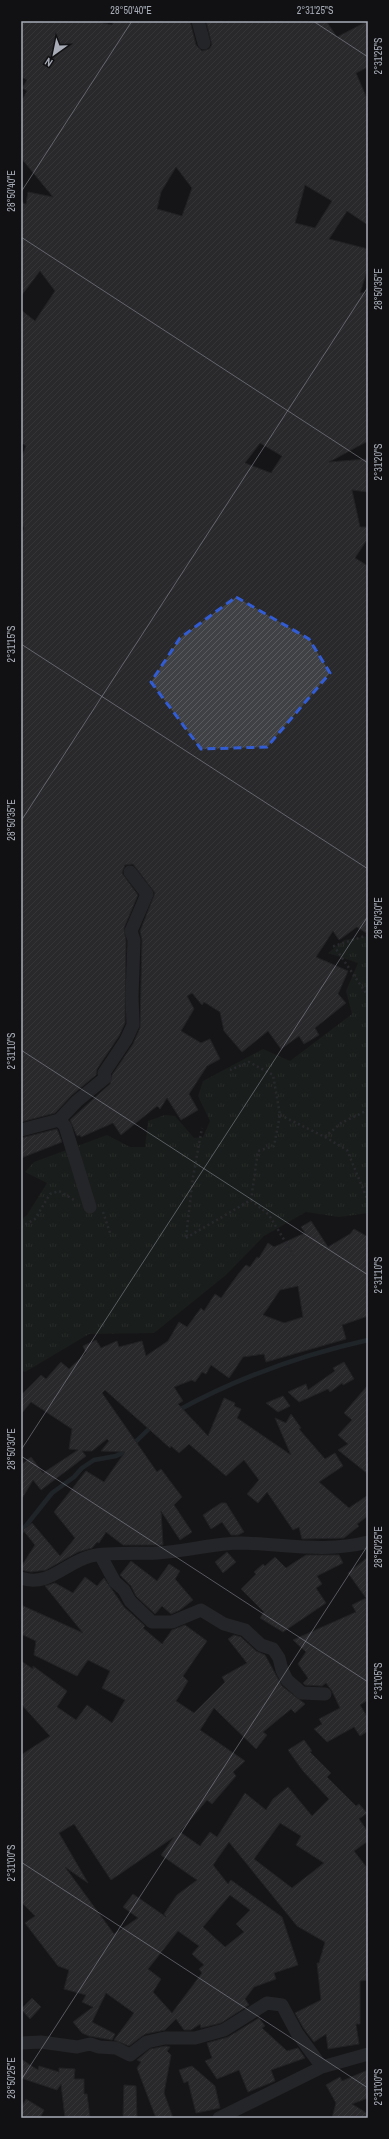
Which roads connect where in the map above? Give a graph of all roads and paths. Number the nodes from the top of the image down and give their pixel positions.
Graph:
1 (198, 21) edge
2 (204, 43) dead end
3 (130, 872) dead end
4 (368, 935) edge
5 (368, 996) edge
6 (230, 1070) dead end
7 (368, 1110) edge
8 (280, 1115) junction
9 (59, 1120) junction
10 (202, 1128) dead end
11 (21, 1130) edge
12 (324, 1137) junction
13 (251, 1200) junction
14 (368, 1201) edge
15 (90, 1207) junction
16 (21, 1227) edge
17 (110, 1233) dead end
18 (294, 1256) dead end
19 (368, 1542) edge
20 (105, 1556) junction
21 (21, 1578) edge
22 (324, 1694) dead end
23 (21, 2043) edge
24 (368, 2054) edge
25 (322, 2067) junction
26 (219, 2118) edge

1 - 2 street
3 - 9 street
4 - 5 path
6 - 8 path
7 - 12 path
8 - 12 path
8 - 13 path
9 - 11 street
9 - 15 street
10 - 13 path
12 - 14 path
13 - 18 path
15 - 16 path
15 - 17 path
19 - 20 street
20 - 21 street
20 - 22 street
23 - 25 street
24 - 25 street
25 - 26 street

